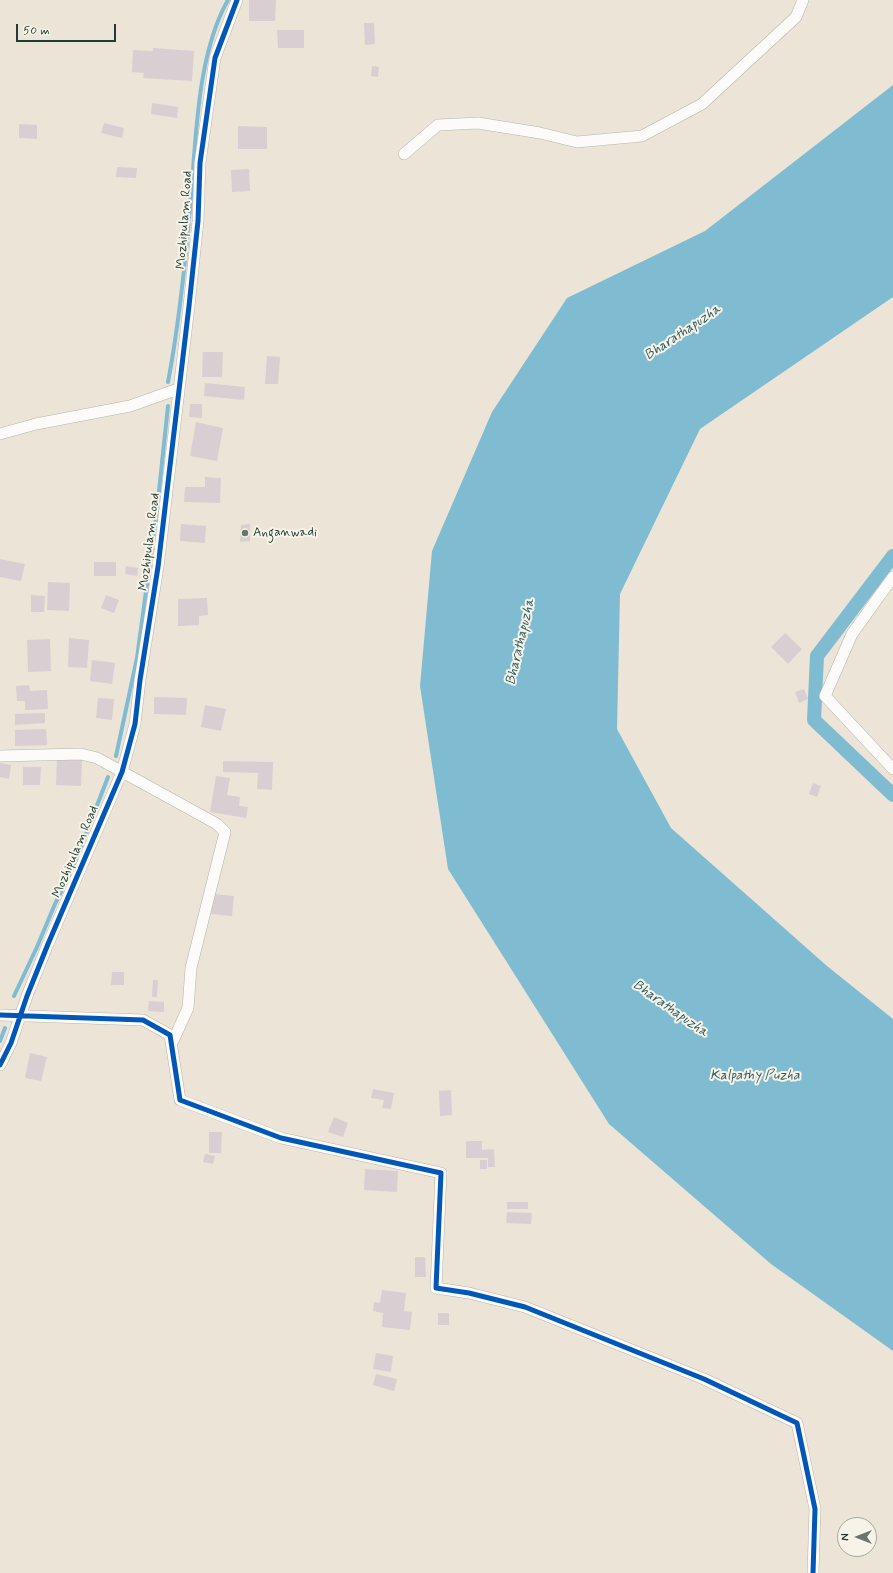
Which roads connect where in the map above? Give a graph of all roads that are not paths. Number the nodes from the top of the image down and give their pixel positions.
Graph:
1 (237, 0) edge
2 (803, 0) edge
3 (404, 154) dead end
4 (178, 389) junction
5 (0, 434) edge
6 (893, 577) edge
7 (0, 756) edge
8 (893, 769) edge
9 (122, 772) junction
10 (21, 1014) junction
11 (0, 1015) edge
12 (170, 1035) junction
13 (0, 1065) edge
14 (813, 1573) edge

1 - 4 street, Mozhipulam Road
2 - 3 street
4 - 5 street
4 - 9 street, Mozhipulam Road
6 - 8 street
7 - 9 street
9 - 10 street, Mozhipulam Road
9 - 12 street
10 - 11 street
10 - 12 street
10 - 13 street, Mozhipulam Road
12 - 14 street

